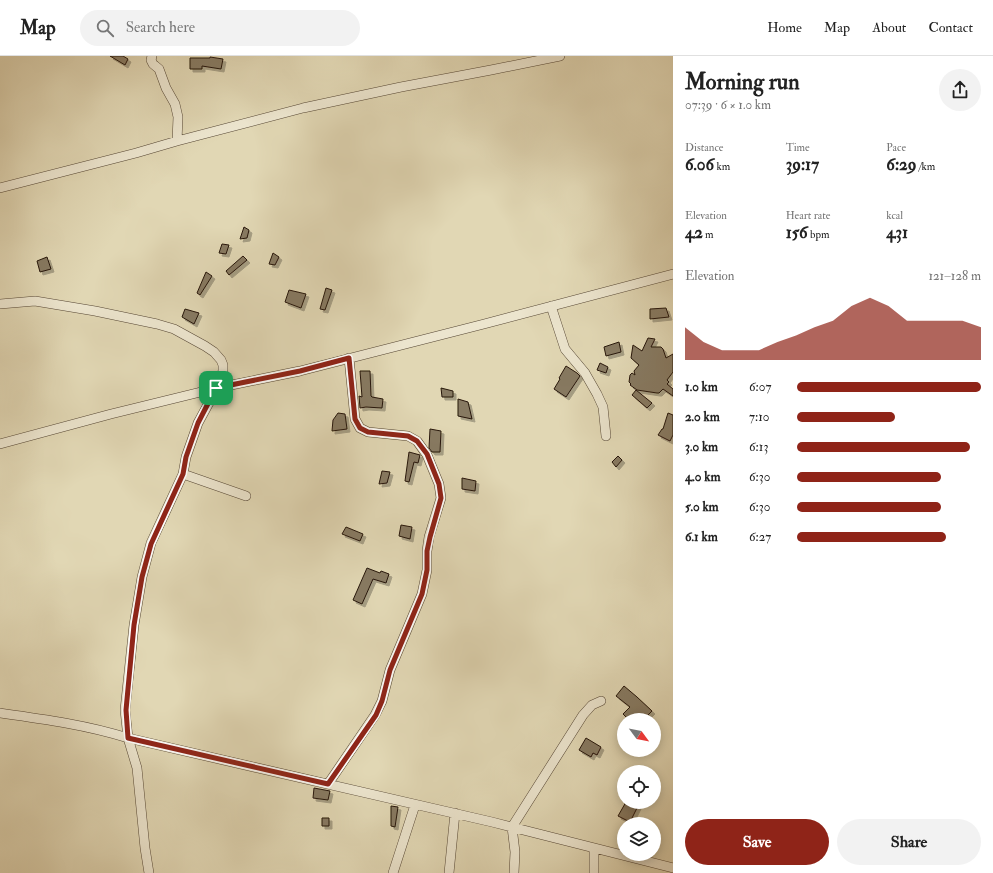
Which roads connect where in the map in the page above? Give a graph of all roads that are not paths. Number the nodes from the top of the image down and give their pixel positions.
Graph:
1 (152, 56) edge
2 (560, 56) edge
3 (177, 140) junction
4 (0, 188) edge
5 (673, 274) edge
6 (0, 304) edge
7 (551, 306) junction
8 (349, 358) junction
9 (216, 388) junction
10 (606, 436) dead end
11 (0, 444) edge
12 (183, 474) junction
13 (246, 496) dead end
14 (601, 701) dead end
15 (0, 713) edge
16 (128, 738) junction
17 (328, 784) junction
18 (415, 805) junction
19 (456, 813) junction
20 (512, 827) junction
21 (594, 848) junction
22 (673, 868) edge
23 (149, 873) edge
24 (393, 873) edge
25 (449, 873) edge
26 (514, 873) edge
27 (594, 873) edge

1 - 3 street
2 - 3 street
3 - 4 street
5 - 7 street
6 - 9 street
7 - 8 street
7 - 10 street
8 - 9 street
8 - 17 street
9 - 11 street
9 - 12 street
12 - 13 street
12 - 16 street
14 - 20 street
15 - 16 street
16 - 17 street
16 - 23 street
17 - 18 street
18 - 19 street
18 - 24 street
19 - 20 street
19 - 25 street
20 - 21 street
20 - 26 street
21 - 22 street
21 - 27 street

